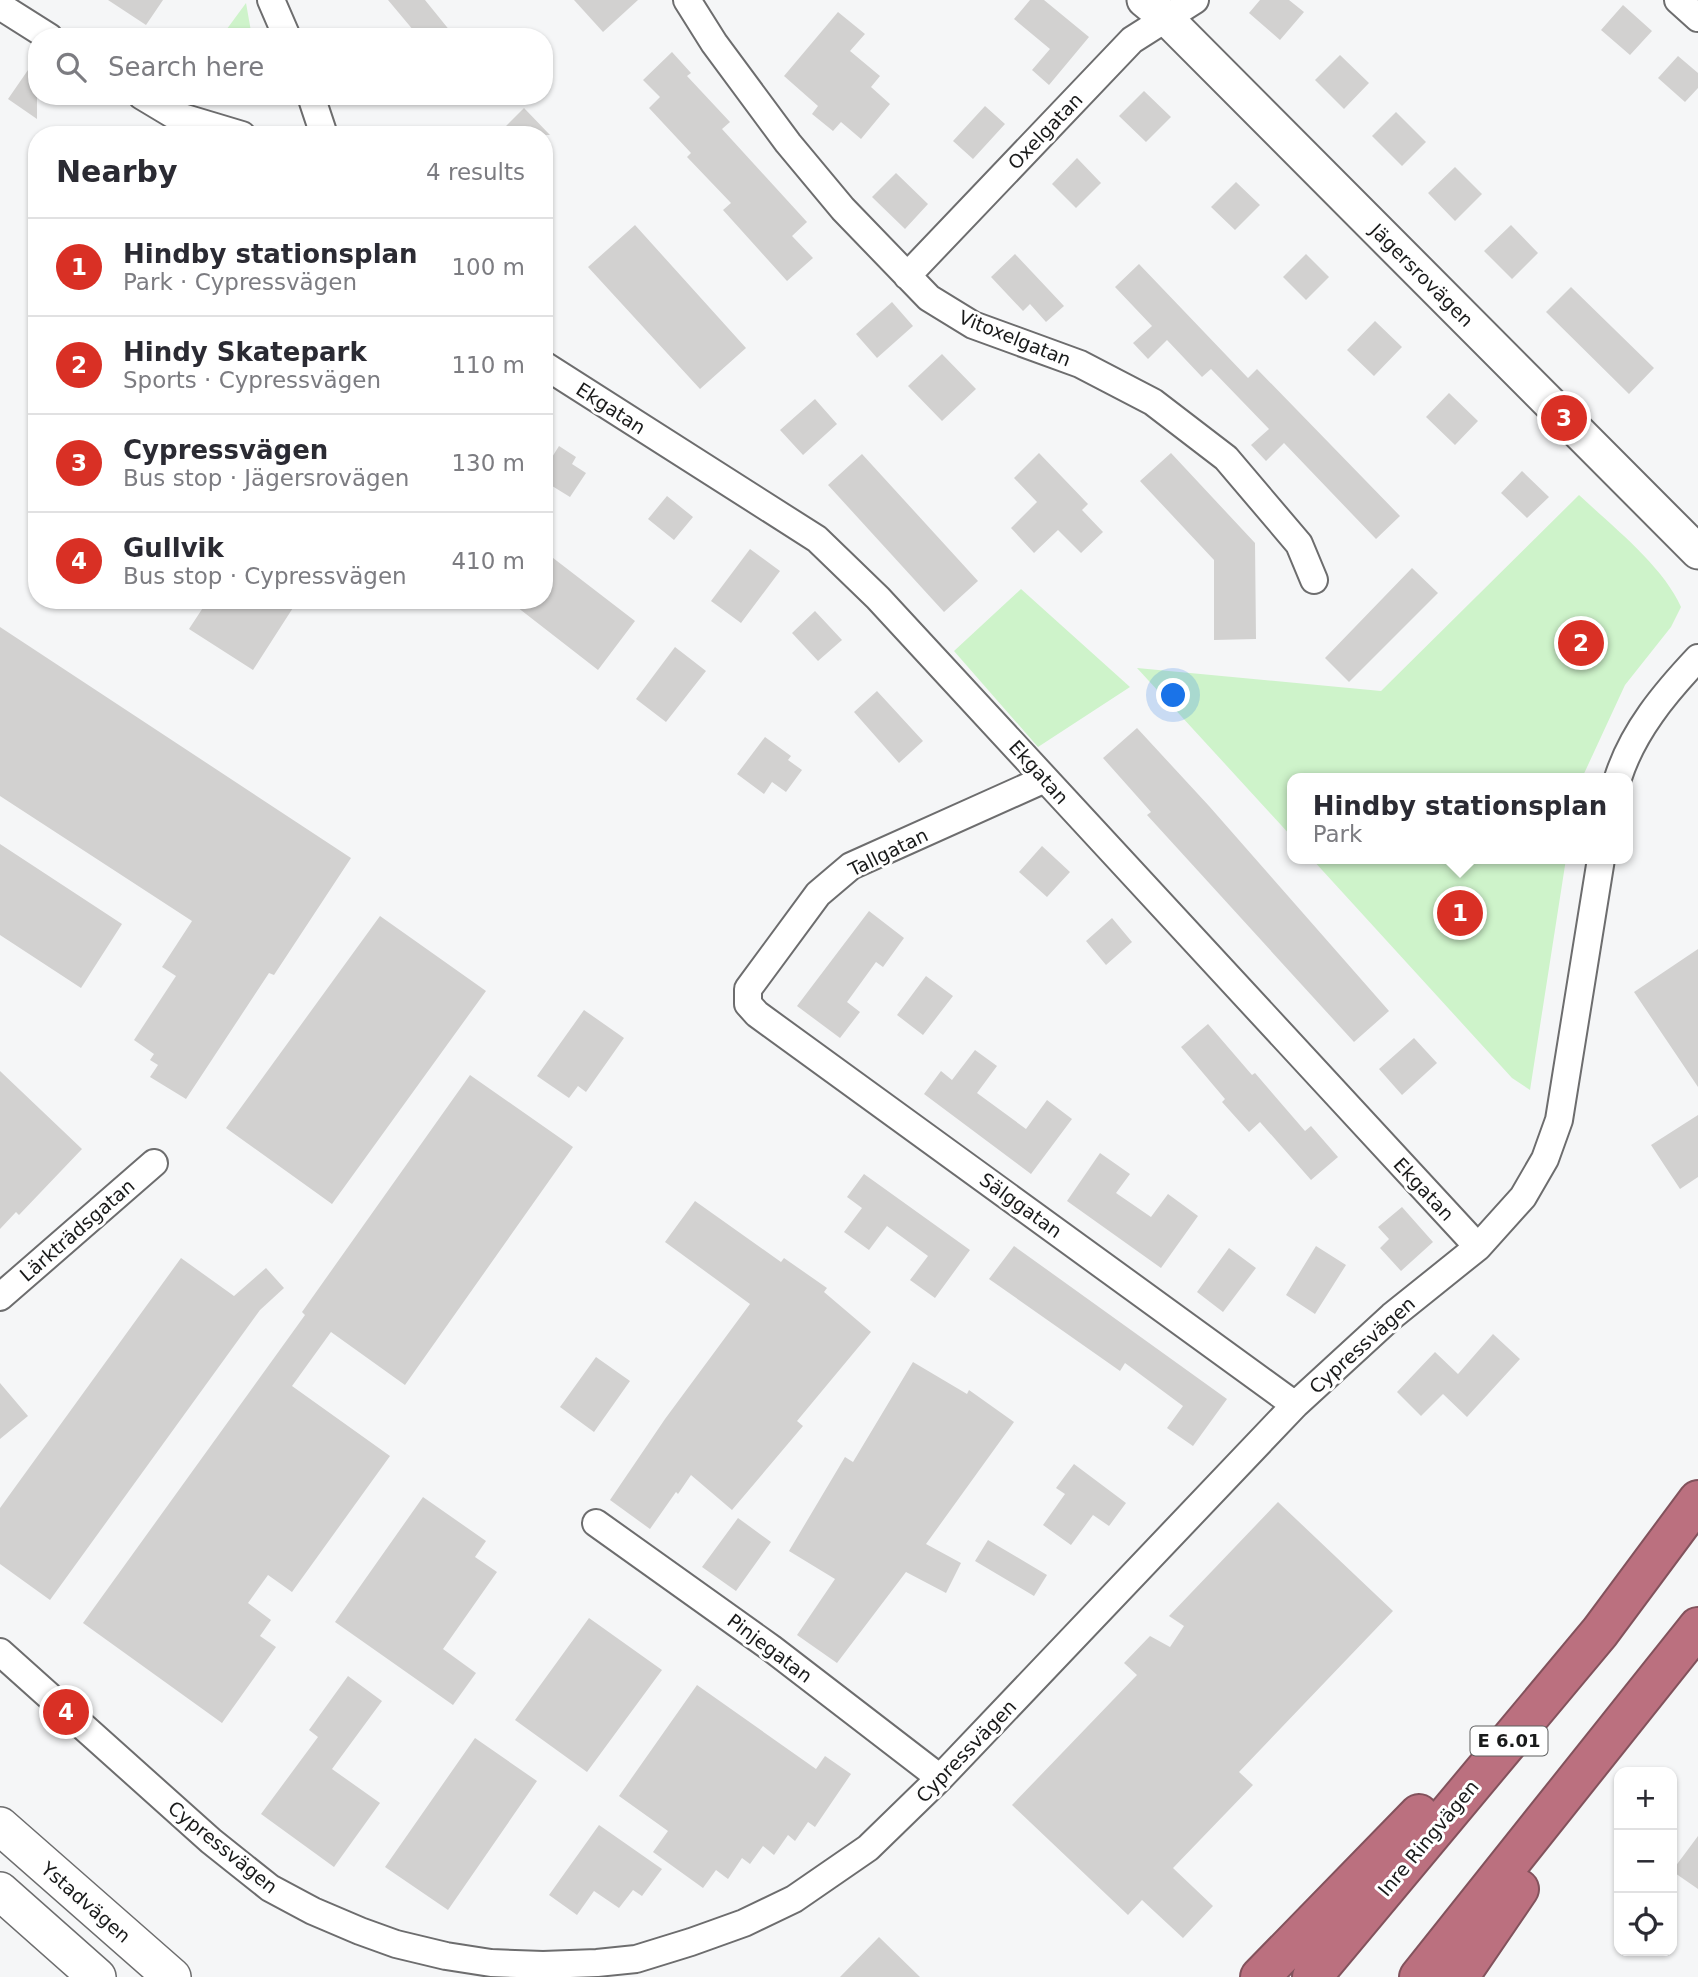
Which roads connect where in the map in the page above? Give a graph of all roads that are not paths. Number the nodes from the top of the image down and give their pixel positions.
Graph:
1 (271, 0) edge
2 (687, 0) edge
3 (1195, 0) edge
4 (1678, 0) edge
5 (0, 6) edge
6 (1155, 9) edge
7 (1698, 18) edge
8 (34, 28) edge
9 (283, 28) edge
10 (157, 105) edge
11 (314, 105) edge
12 (212, 126) edge
13 (321, 126) edge
14 (907, 276) junction
15 (553, 371) edge
16 (1698, 552) edge
17 (1314, 580) dead end
18 (1698, 658) edge
19 (1620, 773) edge
20 (1045, 779) junction
21 (1600, 864) edge
22 (748, 1004) joint
23 (154, 1163) dead end
24 (1478, 1247) junction
25 (0, 1297) edge
26 (1296, 1405) junction
27 (1698, 1500) edge
28 (596, 1523) dead end
29 (1698, 1628) edge
30 (1600, 1632) junction
31 (0, 1652) edge
32 (940, 1778) junction
33 (0, 1826) edge
34 (0, 1891) edge
35 (97, 1977) edge
36 (172, 1977) edge
37 (1260, 1977) edge
38 (1312, 1977) edge
39 (1419, 1977) edge
40 (1460, 1977) edge

1 - 9 street
2 - 14 street, Vitoxelgatan
3 - 6 street, Oxelgatan
4 - 7 street
5 - 8 street
6 - 14 street, Oxelgatan
6 - 16 street, Jägersrovägen
10 - 12 street
11 - 13 street
14 - 17 street, Vitoxelgatan
15 - 20 street, Ekgatan
18 - 19 street
20 - 22 street, Tallgatan
20 - 24 street, Ekgatan
21 - 24 street, Cypressvägen
22 - 26 street, Sälggatan
23 - 25 street, Lärkträdsgatan
24 - 26 street, Cypressvägen
26 - 32 street, Cypressvägen
27 - 30 highway, Inre Ringvägen / E 6.01
28 - 32 street, Pinjegatan
29 - 39 highway
29 - 40 highway
30 - 37 highway
30 - 38 highway, Inre Ringvägen / E 6.01
31 - 32 street, Cypressvägen
33 - 36 main road, Ystadvägen
34 - 35 main road

